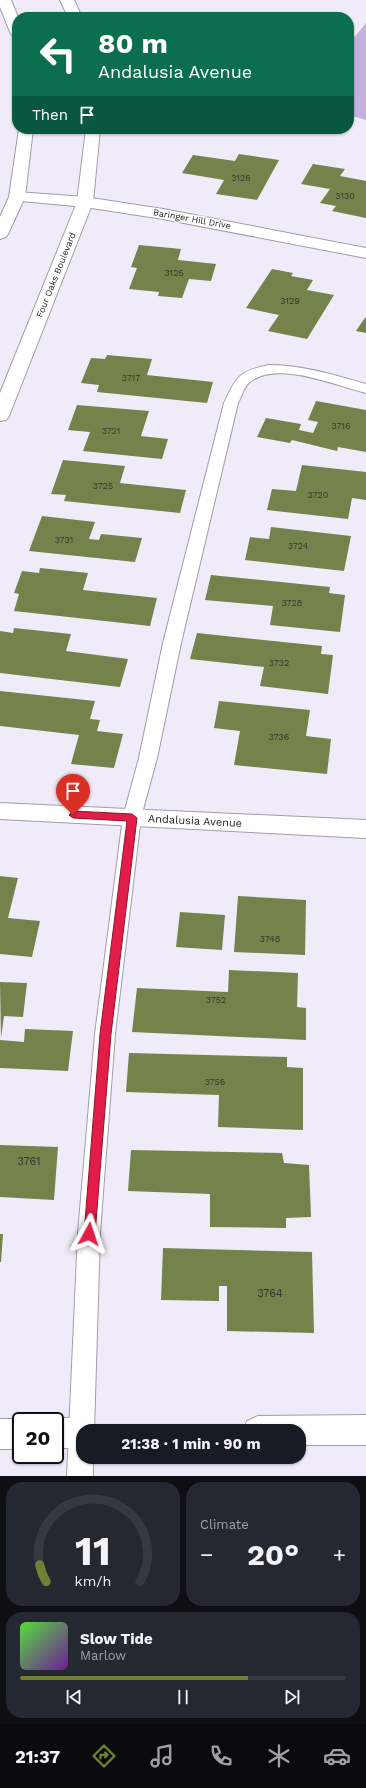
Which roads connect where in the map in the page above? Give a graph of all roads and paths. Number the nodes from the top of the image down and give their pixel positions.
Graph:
1 (4, 0) edge
2 (67, 0) edge
3 (73, 12) edge
4 (12, 20) edge
5 (25, 134) edge
6 (92, 134) edge
7 (17, 197) junction
8 (85, 202) junction
9 (0, 234) edge
10 (366, 253) edge
11 (366, 389) edge
12 (0, 416) edge
13 (0, 811) edge
14 (132, 818) junction
15 (366, 829) edge
16 (366, 1430) edge
17 (306, 1431) edge
18 (73, 1433) edge
19 (0, 1434) edge
20 (12, 1434) edge
21 (80, 1476) edge

1 - 4 street
2 - 3 street
5 - 7 street
6 - 8 street, Four Oaks Boulevard
7 - 8 street, Baringer Hill Drive
7 - 9 street
8 - 10 street, Baringer Hill Drive
8 - 12 street, Four Oaks Boulevard
11 - 14 lane
13 - 14 street, Andalusia Avenue
14 - 15 street, Andalusia Avenue
14 - 18 lane
16 - 17 street
18 - 21 lane
19 - 20 street

